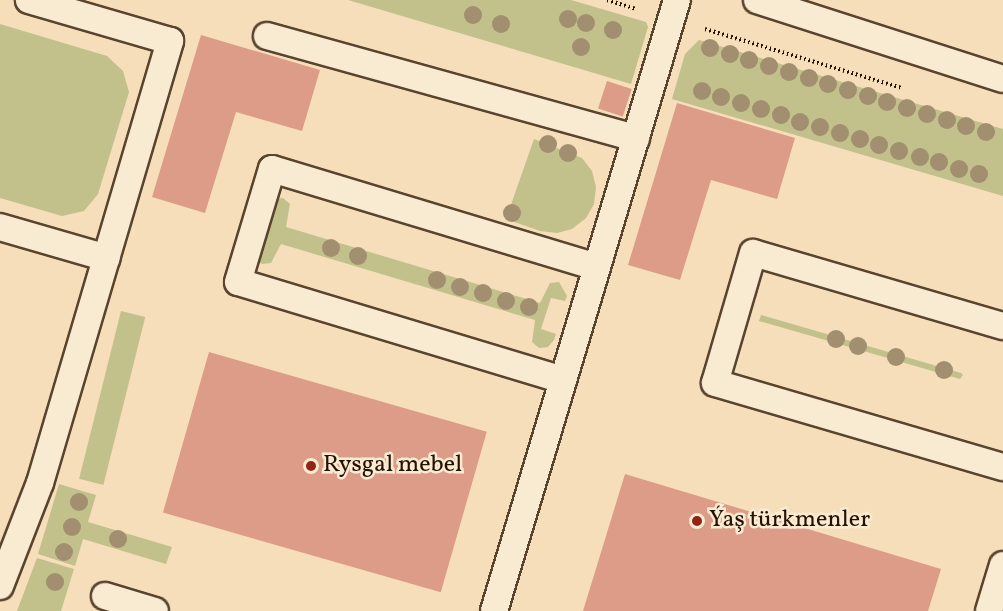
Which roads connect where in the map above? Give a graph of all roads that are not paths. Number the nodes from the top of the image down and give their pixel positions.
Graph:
1 (29, 0) edge
2 (757, 0) edge
3 (674, 10) edge
4 (267, 36) dead end
5 (1003, 79) edge
6 (636, 138) junction
7 (0, 227) edge
8 (107, 258) junction
9 (597, 267) junction
10 (1003, 326) edge
11 (563, 380) junction
12 (1003, 467) edge
13 (5, 559) edge
14 (1003, 565) edge
15 (0, 586) edge
16 (105, 596) dead end
17 (154, 611) edge
18 (494, 611) edge
19 (989, 611) edge

1 - 8 lane
2 - 5 lane
3 - 6 lane
4 - 6 lane
6 - 9 lane
7 - 8 lane
8 - 13 lane
9 - 11 lane
9 - 11 lane
10 - 12 lane
11 - 18 lane
13 - 15 lane
14 - 19 lane
16 - 17 lane

